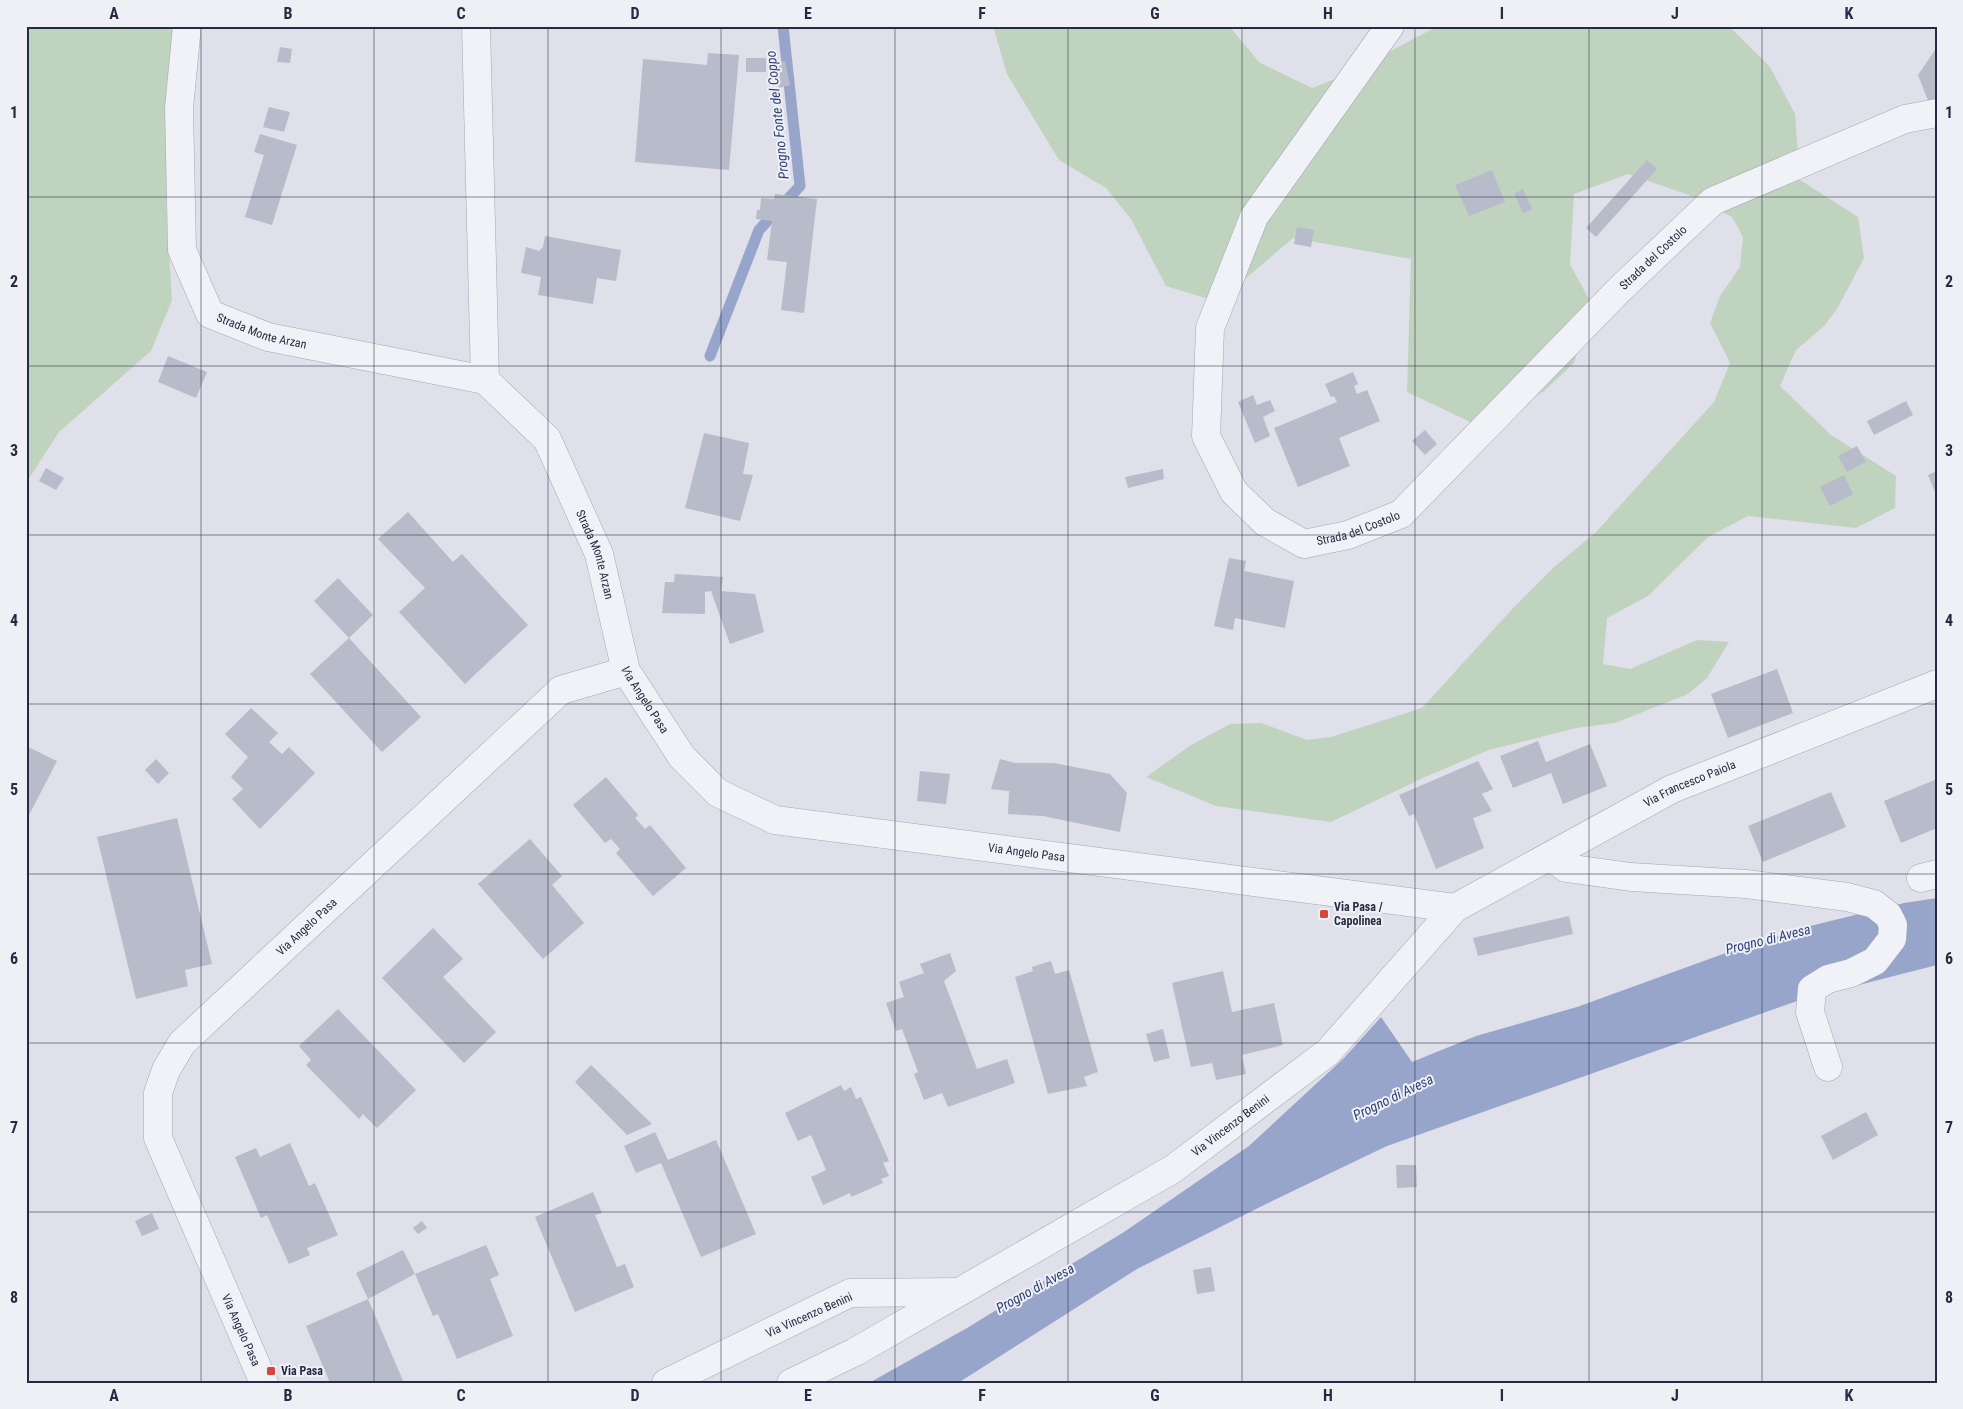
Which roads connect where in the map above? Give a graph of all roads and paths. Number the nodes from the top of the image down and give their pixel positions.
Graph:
1 (187, 26) edge
2 (476, 26) edge
3 (1390, 26) edge
4 (1937, 113) edge
5 (486, 380) junction
6 (626, 671) junction
7 (1937, 684) edge
8 (1550, 856) junction
9 (1456, 908) junction
10 (1828, 1067) dead end
11 (963, 1292) junction
12 (264, 1383) edge
13 (666, 1383) edge
14 (792, 1383) edge

1 - 5 street, Strada Monte Arzan
2 - 5 street
3 - 4 street, Strada del Costolo
5 - 6 street, Strada Monte Arzan
6 - 9 street, Via Angelo Pasa
6 - 12 street, Via Angelo Pasa
7 - 8 street, Via Francesco Paiola
8 - 9 street, Via Francesco Paiola
8 - 10 street
9 - 11 street, Via Vincenzo Benini
11 - 13 street, Via Vincenzo Benini
11 - 14 street, Via Vincenzo Benini

